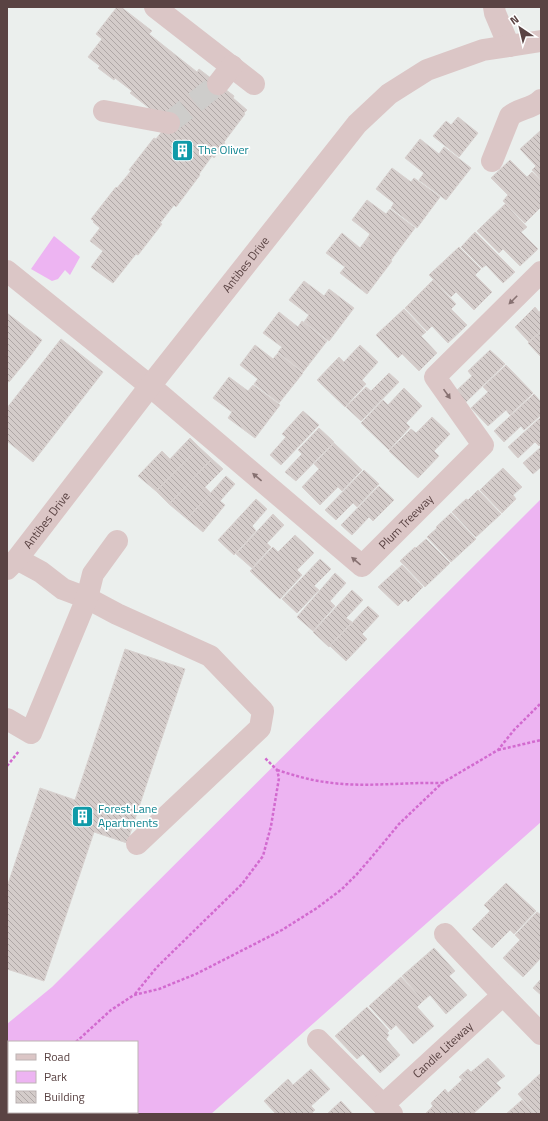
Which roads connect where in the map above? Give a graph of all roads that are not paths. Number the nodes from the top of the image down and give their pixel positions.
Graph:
1 (155, 7) edge
2 (494, 7) edge
3 (541, 41) edge
4 (509, 46) junction
5 (232, 66) junction
6 (218, 84) tunnel mouth
7 (254, 84) dead end
8 (541, 100) edge
9 (104, 111) dead end
10 (169, 123) dead end
11 (492, 161) dead end
12 (7, 271) edge
13 (541, 272) edge
14 (150, 386) junction
15 (117, 541) dead end
16 (12, 564) edge
17 (87, 598) junction
18 (7, 719) edge
19 (137, 844) dead end
20 (445, 934) dead end
21 (502, 995) junction
22 (541, 1034) edge
23 (318, 1040) dead end
24 (388, 1109) edge

1 - 5 street
2 - 4 street
3 - 4 street, Antibes Drive
4 - 14 street, Antibes Drive
5 - 6 street
5 - 7 street
8 - 11 street
9 - 10 street
12 - 14 street
13 -> 14 street, Plum Treeway
14 - 16 street, Antibes Drive
15 - 17 street
16 - 17 street
17 - 18 street
17 - 19 street
20 - 21 street
21 - 22 street
21 - 24 street, Candle Liteway
23 - 24 street, Candle Liteway

